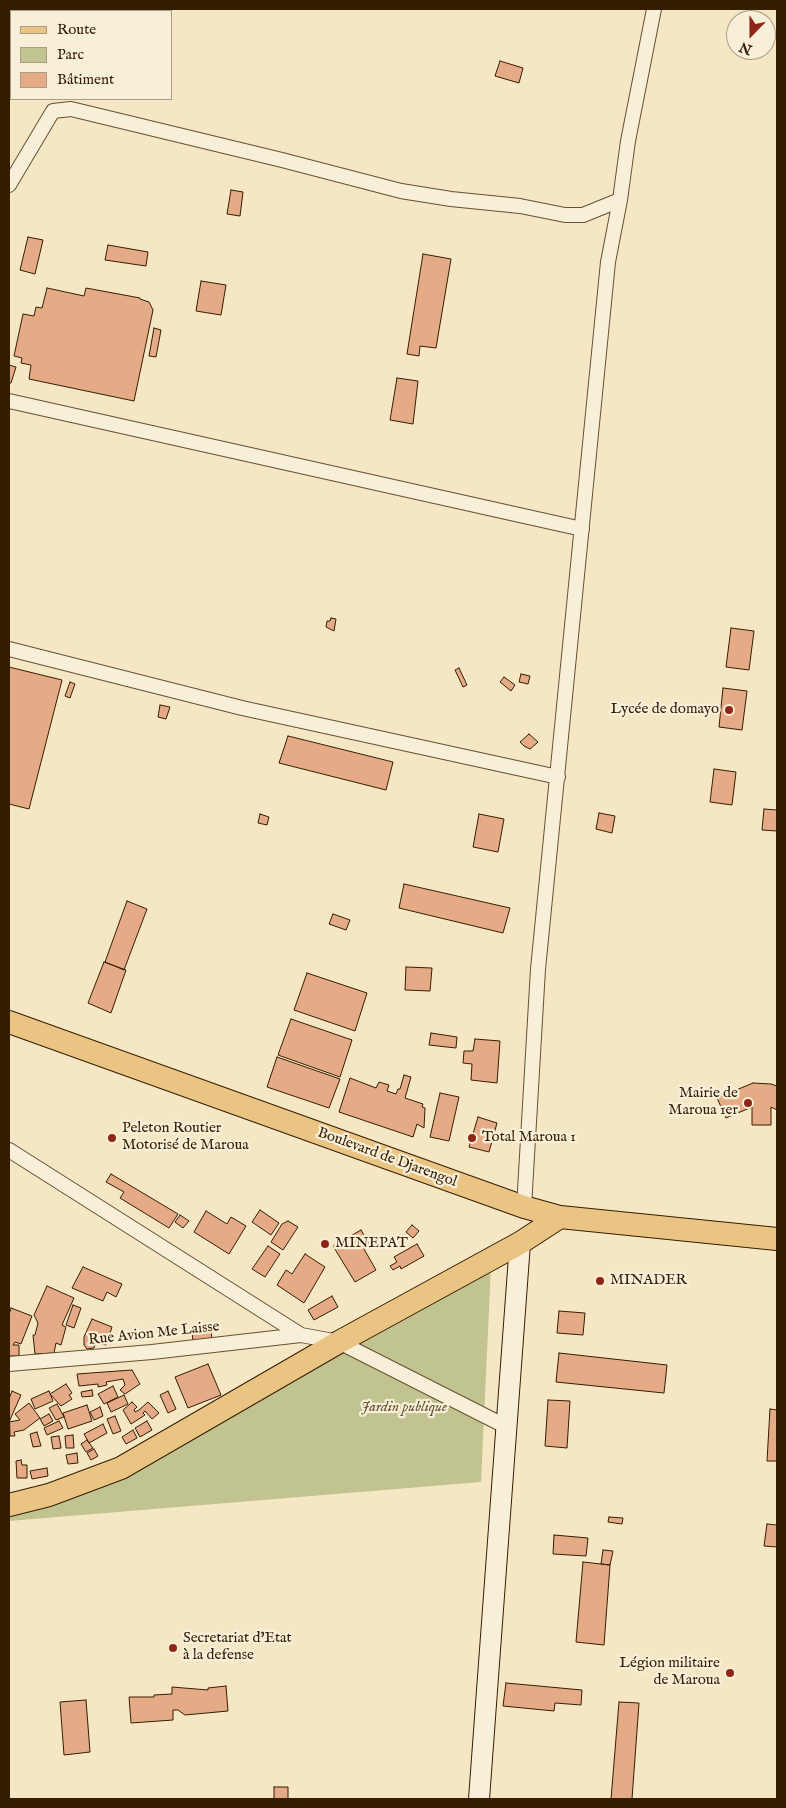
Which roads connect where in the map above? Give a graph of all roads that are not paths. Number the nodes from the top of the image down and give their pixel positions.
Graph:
1 (654, 9) edge
2 (9, 185) edge
3 (620, 200) junction
4 (9, 401) edge
5 (582, 529) junction
6 (9, 648) edge
7 (558, 777) junction
8 (9, 1022) edge
9 (9, 1150) edge
10 (524, 1207) junction
11 (560, 1217) junction
12 (777, 1239) edge
13 (520, 1243) junction
14 (301, 1335) junction
15 (339, 1342) junction
16 (9, 1364) edge
17 (507, 1427) junction
18 (9, 1505) edge
19 (479, 1799) edge

1 - 3 street
2 - 3 street
3 - 5 street
4 - 5 street
5 - 7 street
6 - 7 street
7 - 10 street
8 - 10 main road, Boulevard de Djarengol
9 - 14 street
10 - 11 main road, Boulevard de Djarengol
11 - 12 main road, Boulevard de Djarengol
11 - 13 main road
13 - 15 main road
13 - 17 street
14 - 15 street
14 - 16 street, Rue Avion Me Laisse
15 - 17 street
15 - 18 main road
17 - 19 street

